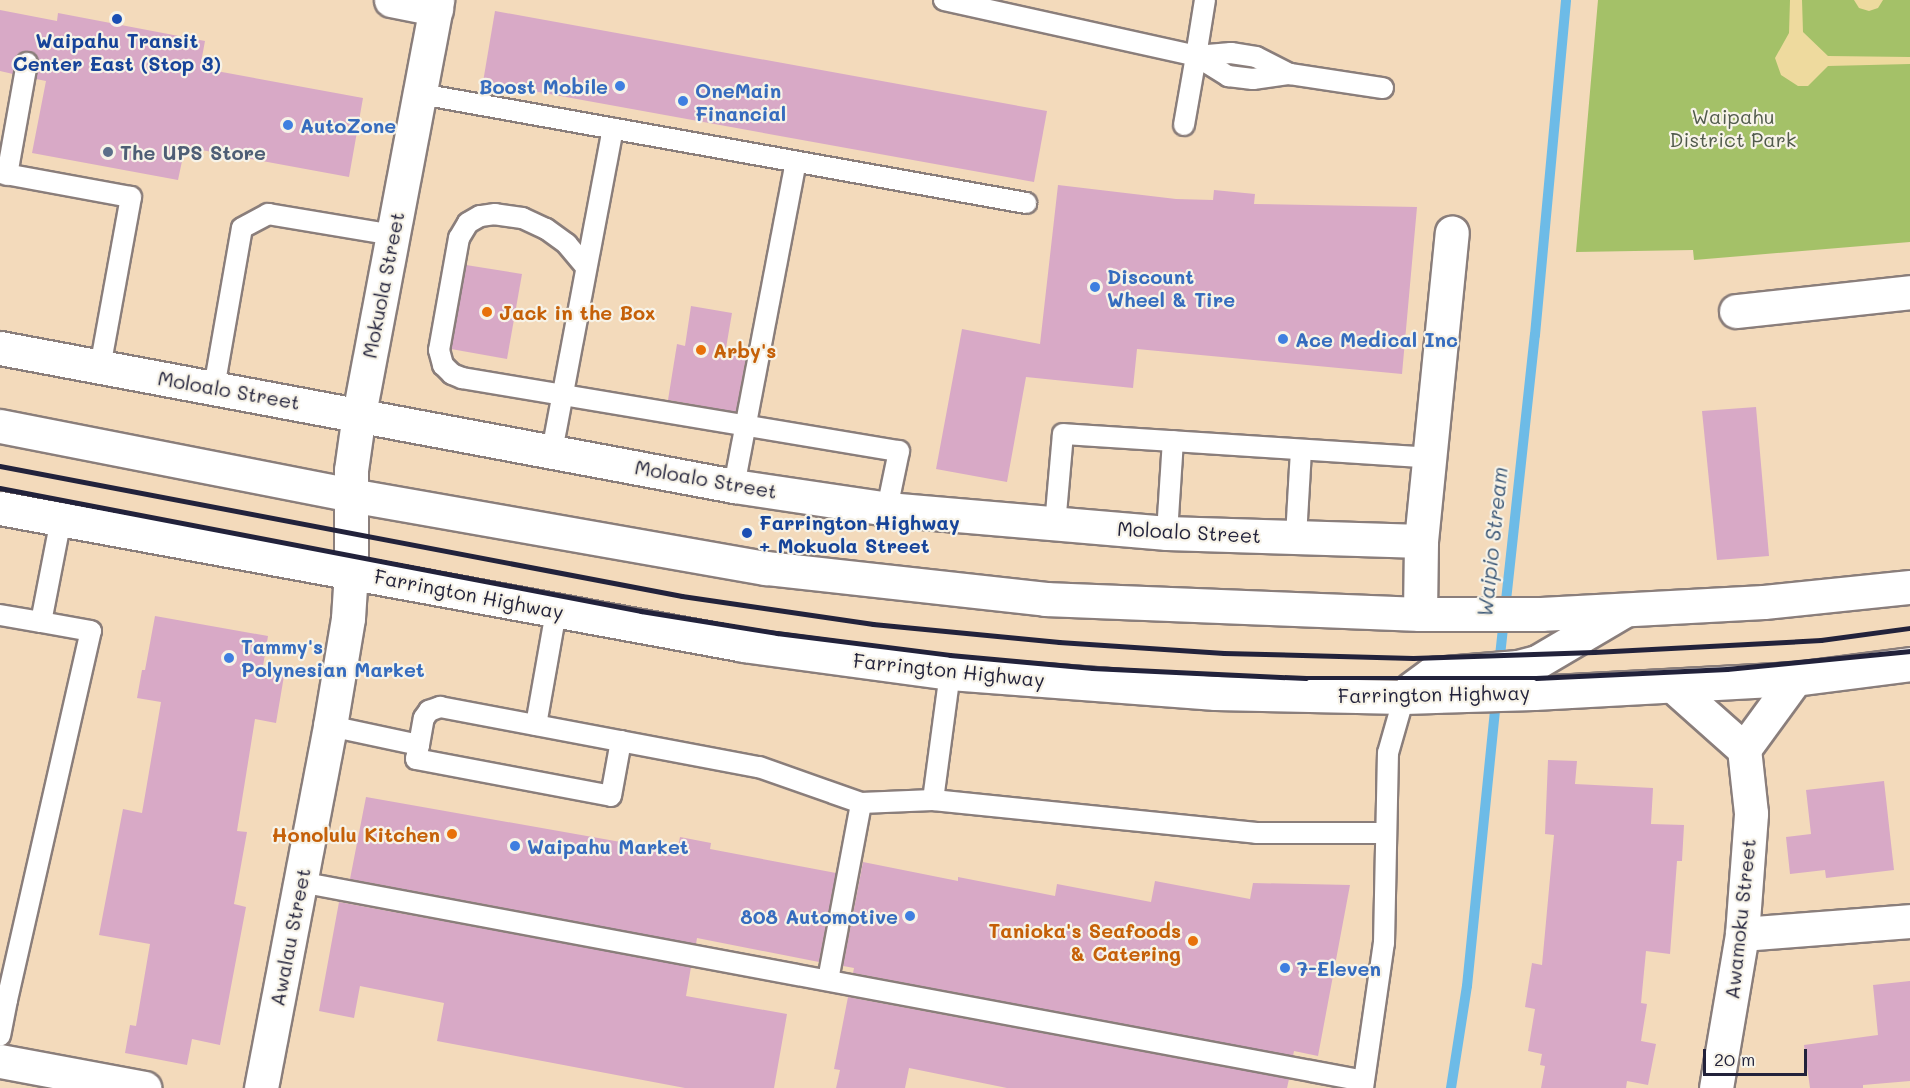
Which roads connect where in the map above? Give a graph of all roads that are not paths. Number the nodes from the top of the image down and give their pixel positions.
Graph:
1 (391, 0) edge
2 (944, 0) edge
3 (1205, 0) edge
4 (436, 5) edge
5 (1196, 56) junction
6 (27, 63) dead end
7 (1383, 88) dead end
8 (421, 94) junction
9 (1184, 125) dead end
10 (613, 129) junction
11 (796, 162) junction
12 (4, 174) edge
13 (1026, 203) dead end
14 (1452, 233) dead end
15 (393, 235) junction
16 (586, 267) junction
17 (1910, 292) edge
18 (1736, 311) dead end
19 (0, 348) edge
20 (100, 367) junction
21 (214, 388) junction
22 (562, 395) junction
23 (359, 414) junction
24 (0, 426) edge
25 (746, 426) junction
26 (1173, 441) junction
27 (1301, 450) junction
28 (552, 451) junction
29 (1430, 458) junction
30 (734, 486) junction
31 (351, 495) junction
32 (0, 508) edge
33 (887, 509) junction
34 (61, 519) junction
35 (1055, 525) junction
36 (1167, 533) junction
37 (1296, 537) junction
38 (1421, 541) junction
39 (351, 572) junction
40 (1910, 587) edge
41 (556, 611) junction
42 (1624, 611) junction
43 (1420, 614) junction
44 (0, 615) edge
45 (41, 622) junction
46 (1910, 664) edge
47 (950, 673) junction
48 (1536, 677) junction
49 (1795, 679) junction
50 (1673, 686) junction
51 (1404, 697) junction
52 (536, 725) junction
53 (330, 726) junction
54 (621, 741) junction
55 (418, 745) junction
56 (1744, 749) junction
57 (933, 800) junction
58 (861, 803) junction
59 (1386, 833) junction
60 (300, 882) junction
61 (1910, 921) edge
62 (1742, 934) junction
63 (828, 980) junction
64 (3, 999) edge
65 (0, 1035) edge
66 (0, 1061) edge
67 (1364, 1084) edge
68 (144, 1088) edge
69 (261, 1088) edge
70 (1716, 1088) edge

1 - 4 main road
2 - 5 lane
3 - 5 lane
4 - 8 main road, Mokuola Street
5 - 7 lane
5 - 9 lane
6 - 12 lane
8 - 10 lane
8 - 15 main road, Mokuola Street
10 - 11 lane
10 - 16 lane
11 - 13 lane
11 - 25 lane
12 - 20 lane
14 - 29 main road
15 - 21 lane
15 - 23 main road, Mokuola Street
16 - 22 lane
16 - 22 lane
17 - 18 main road
19 - 20 main road, Moloalo Street
20 - 21 main road, Moloalo Street
21 - 23 main road, Moloalo Street
22 - 25 lane
22 - 28 lane
23 - 28 main road, Moloalo Street
23 - 31 main road, Mokuola Street
24 - 31 main road
25 - 30 lane
25 - 33 lane
26 - 27 lane
26 - 35 lane
26 - 36 lane
27 - 29 lane
27 - 37 lane
28 - 30 main road, Moloalo Street
29 - 38 main road
30 - 33 main road, Moloalo Street
31 - 39 main road, Mokuola Street
31 - 43 main road
32 - 34 main road, Farrington Highway
33 - 35 main road, Moloalo Street
34 - 39 main road, Farrington Highway
34 - 45 lane
35 - 36 main road, Moloalo Street
36 - 37 main road, Moloalo Street
37 - 38 main road, Moloalo Street
38 - 43 main road
39 - 41 main road, Farrington Highway
39 - 53 main road, Awalau Street
40 - 42 main road
41 - 47 main road, Farrington Highway
41 - 52 lane
42 - 43 main road
42 - 48 main road
44 - 45 lane
45 - 64 lane
46 - 49 main road, Farrington Highway
47 - 51 main road, Farrington Highway
47 - 57 lane
48 - 50 main road, Farrington Highway
48 - 51 main road, Farrington Highway
49 - 50 main road, Farrington Highway
49 - 56 main road
50 - 56 main road
51 - 59 lane
52 - 54 lane
52 - 55 lane
53 - 55 lane
53 - 60 main road, Awalau Street
54 - 55 lane
54 - 58 lane
56 - 62 main road, Awamoku Street
57 - 58 lane
57 - 59 lane
58 - 63 lane
59 - 67 lane
60 - 63 lane
60 - 69 main road, Awalau Street
61 - 62 main road
62 - 70 main road, Awamoku Street
63 - 67 lane
64 - 65 lane
66 - 68 main road

